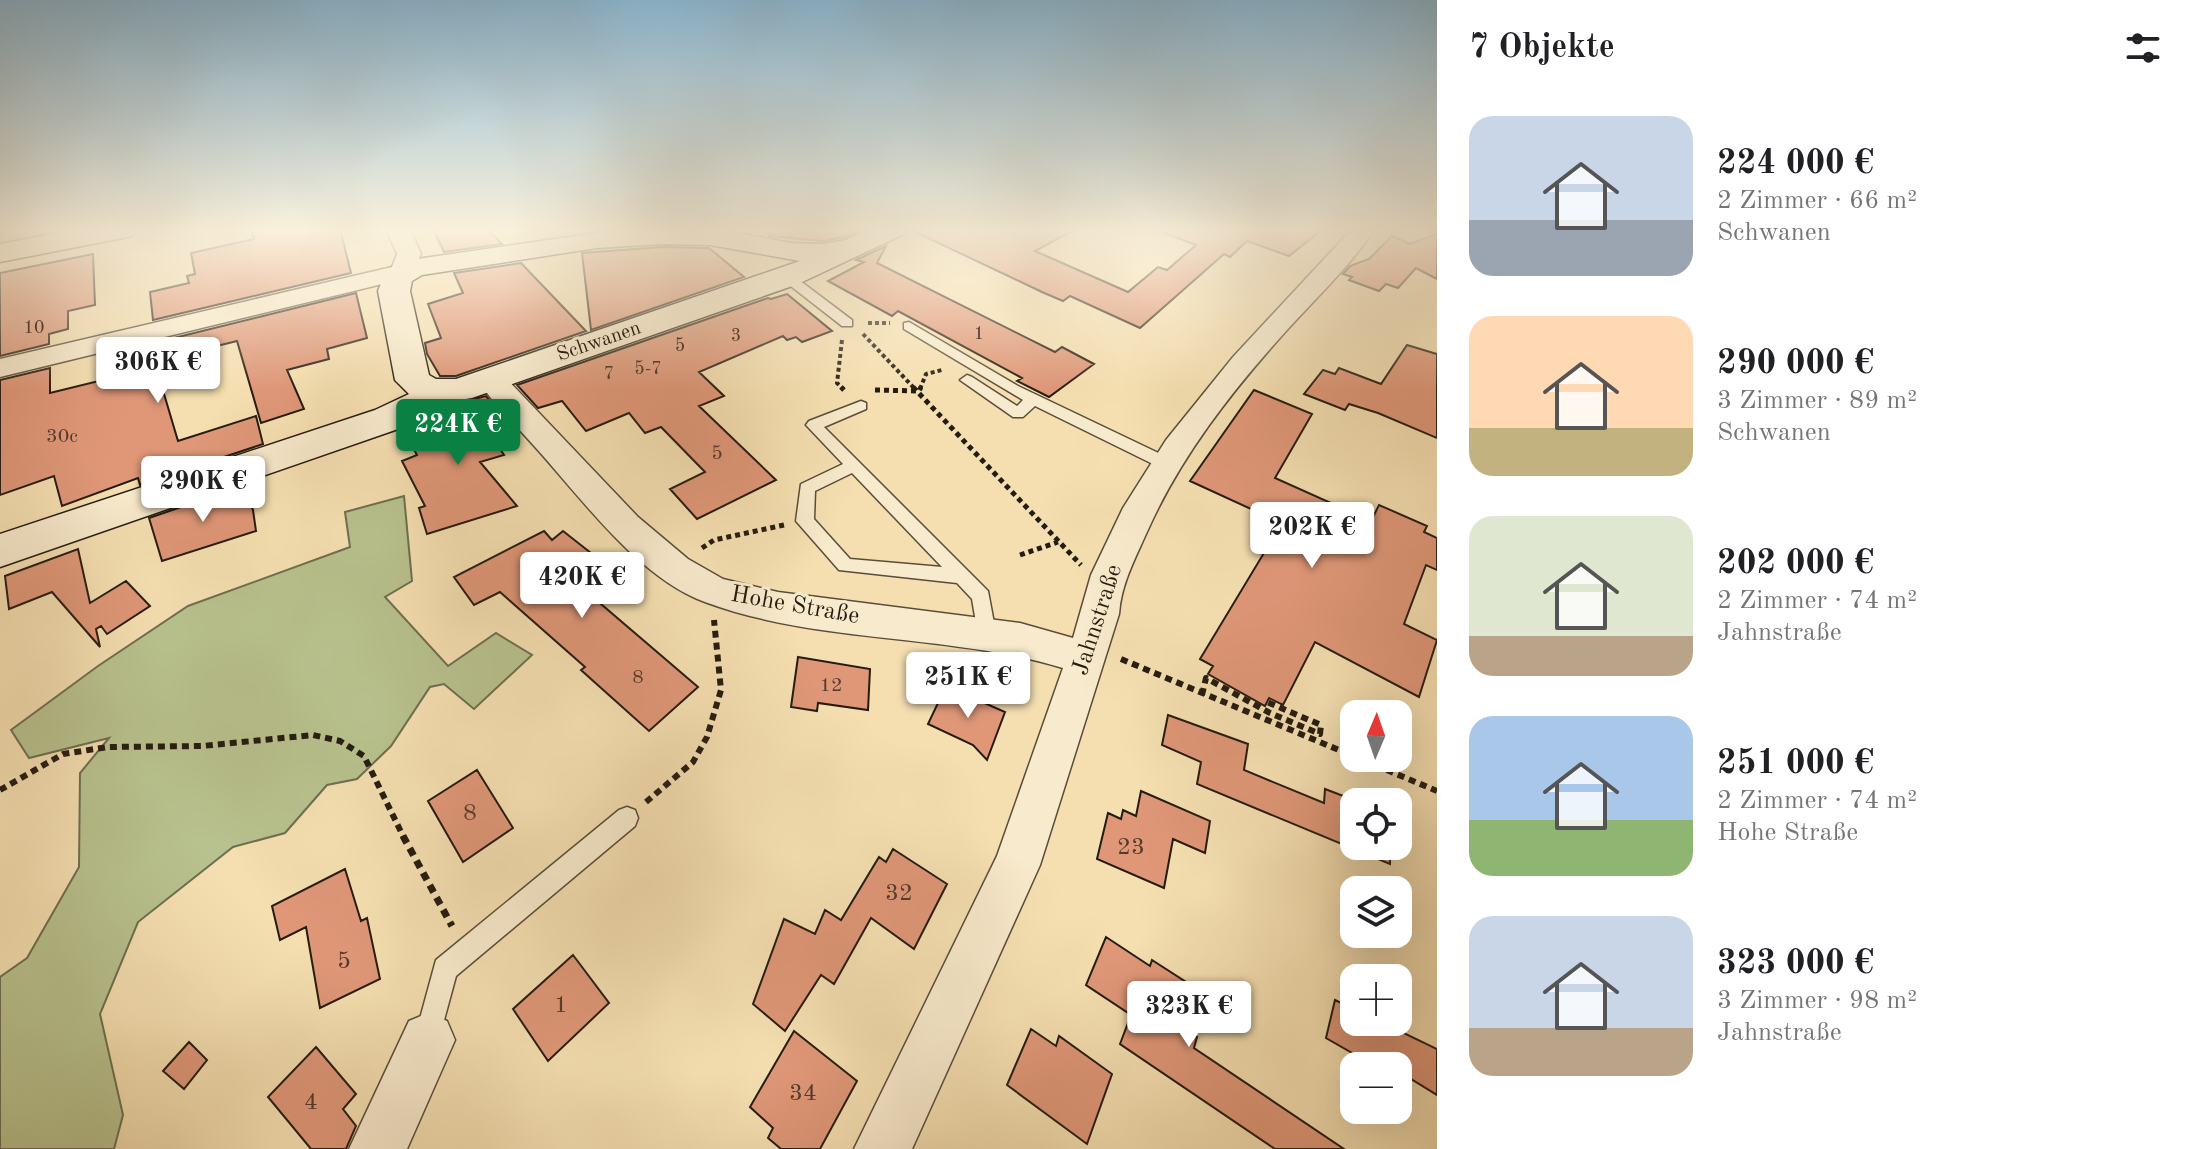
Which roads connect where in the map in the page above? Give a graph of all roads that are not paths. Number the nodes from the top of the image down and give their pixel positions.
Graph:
1 (358, 283) edge
2 (396, 283) edge
3 (751, 283) edge
4 (808, 283) edge
5 (1316, 283) edge
6 (847, 323) road end
7 (909, 326) road end
8 (0, 368) edge
9 (491, 379) junction
10 (967, 380) road end
11 (428, 386) junction
12 (1033, 399) junction
13 (861, 406) dead end
14 (1165, 463) junction
15 (853, 466) junction
16 (0, 551) edge
17 (961, 576) junction
18 (986, 634) junction
19 (1107, 660) junction
20 (627, 818) road end
21 (428, 1040) joint
22 (378, 1149) edge
23 (883, 1149) edge

1 - 8 street
2 - 11 street
3 - 9 street, Schwanen
4 - 6 lane
5 - 14 street, Jahnstraße
7 - 12 lane
9 - 11 street, Schwanen
9 - 18 street, Hohe Straße
10 - 12 lane
11 - 16 street, Schwanen
12 - 14 lane
13 - 15 lane
14 - 19 street, Jahnstraße
15 - 17 lane
15 - 17 lane
17 - 18 lane
18 - 19 street, Hohe Straße
19 - 23 street, Jahnstraße
20 - 21 lane
21 - 22 street

